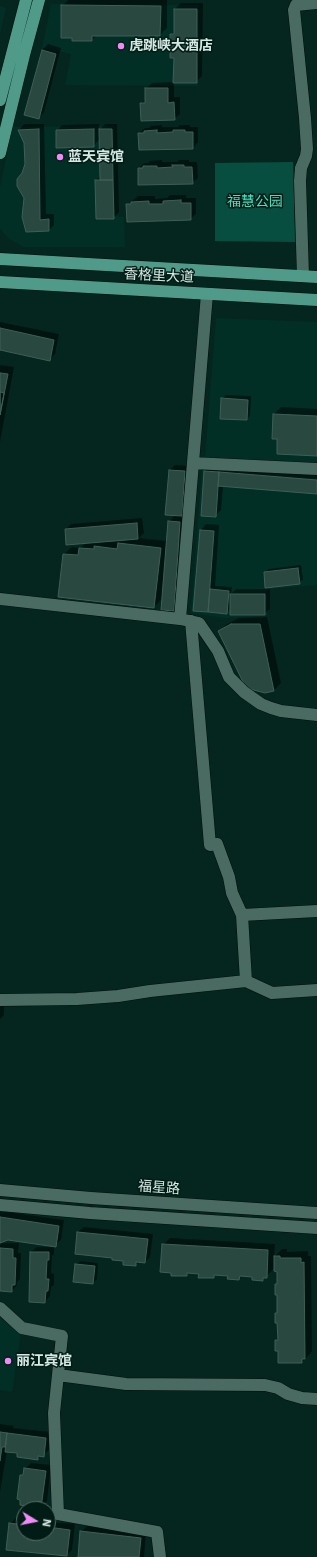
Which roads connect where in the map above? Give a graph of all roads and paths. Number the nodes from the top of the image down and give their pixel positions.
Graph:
1 (26, 0) edge
2 (39, 0) edge
3 (317, 3) edge
4 (0, 100) edge
5 (0, 153) edge
6 (0, 258) edge
7 (303, 276) junction
8 (317, 277) edge
9 (0, 282) edge
10 (207, 294) junction
11 (317, 300) edge
12 (193, 463) junction
13 (317, 469) edge
14 (0, 599) edge
15 (186, 620) junction
16 (317, 715) edge
17 (317, 911) edge
18 (242, 916) junction
19 (246, 981) junction
20 (317, 990) edge
21 (0, 1000) edge
22 (0, 1190) edge
23 (0, 1205) edge
24 (317, 1213) edge
25 (317, 1228) edge
26 (0, 1308) edge
27 (58, 1375) junction
28 (317, 1399) edge
29 (160, 1557) edge

1 - 4 main road
2 - 5 main road
3 - 7 street
6 - 7 main road, 香格里大道
7 - 8 main road, 香格里大道
9 - 10 main road, 香格里大道
10 - 11 main road, 香格里大道
10 - 12 street
12 - 13 street
12 - 15 street
14 - 15 street
15 - 16 street
15 - 18 street
17 - 18 street
18 - 19 street
19 - 20 street
19 - 21 street
22 - 24 street, 福星路
23 - 25 street
26 - 27 street
27 - 28 street
27 - 29 street

